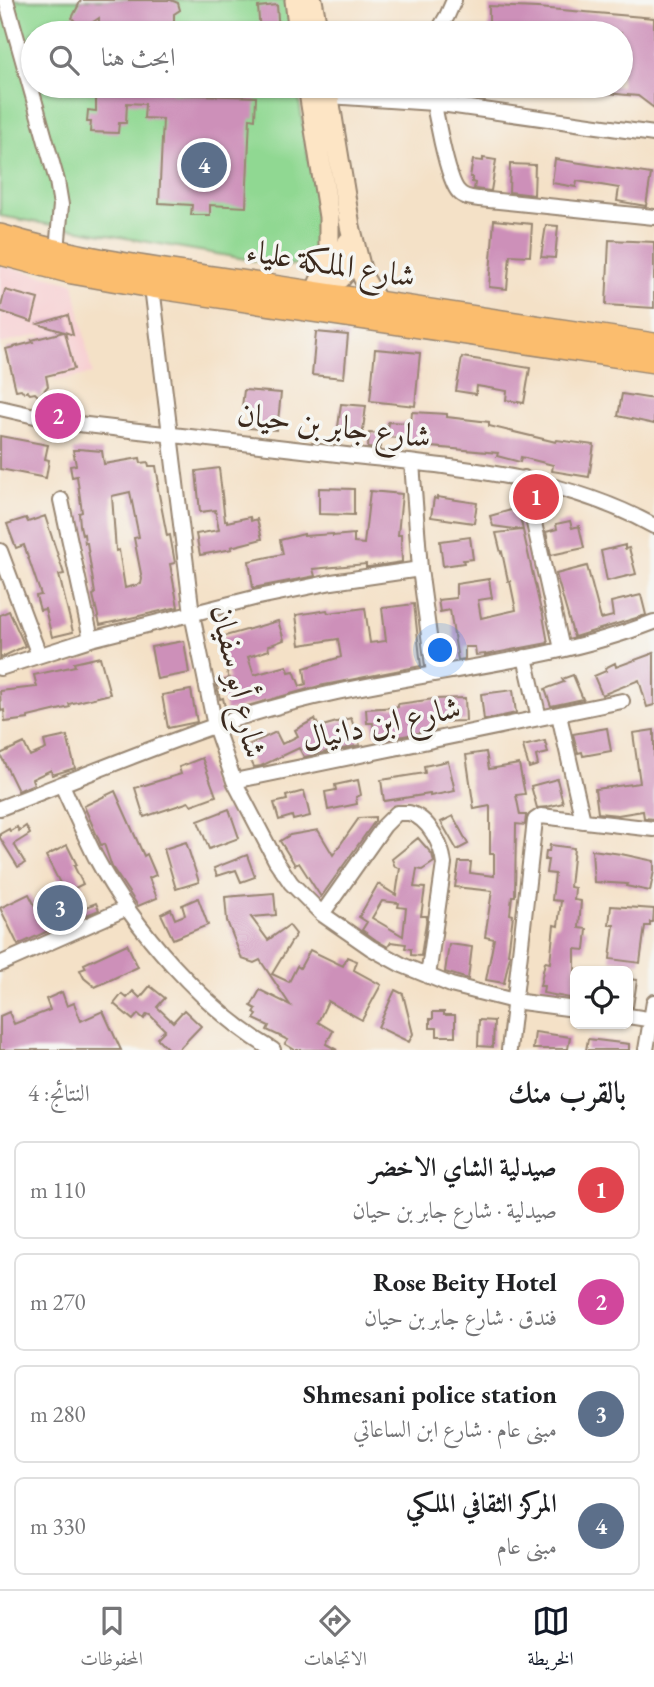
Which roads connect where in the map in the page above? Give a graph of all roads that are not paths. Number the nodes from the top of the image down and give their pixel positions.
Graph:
1 (6, 0) edge
2 (295, 0) edge
3 (312, 0) edge
4 (454, 0) edge
5 (298, 21) edge
6 (316, 21) edge
7 (444, 21) edge
8 (21, 53) edge
9 (34, 98) edge
10 (310, 98) edge
11 (329, 98) edge
12 (389, 98) edge
13 (432, 98) edge
14 (433, 103) junction
15 (654, 134) edge
16 (654, 216) edge
17 (349, 226) junction
18 (0, 235) edge
19 (57, 251) junction
20 (0, 254) edge
21 (326, 264) junction
22 (152, 287) junction
23 (315, 292) junction
24 (379, 303) junction
25 (654, 344) edge
26 (654, 362) edge
27 (0, 408) edge
28 (170, 435) junction
29 (412, 463) junction
30 (524, 478) junction
31 (61, 500) dead end
32 (654, 526) edge
33 (0, 551) edge
34 (420, 569) junction
35 (192, 614) junction
36 (654, 622) edge
37 (90, 639) junction
38 (562, 649) junction
39 (40, 654) junction
40 (525, 657) junction
41 (0, 668) edge
42 (434, 673) junction
43 (622, 701) dead end
44 (559, 715) junction
45 (539, 718) junction
46 (215, 726) junction
47 (234, 781) junction
48 (62, 785) junction
49 (0, 808) edge
50 (583, 821) junction
51 (654, 829) edge
52 (127, 908) junction
53 (322, 914) junction
54 (0, 964) edge
55 (428, 976) junction
56 (514, 1001) junction
57 (654, 1002) edge
58 (570, 1008) edge
59 (633, 1017) edge
60 (653, 1020) edge
61 (251, 1044) edge
62 (273, 1050) edge
63 (509, 1050) edge
64 (646, 1050) edge

1 - 8 street
2 - 5 main road
3 - 6 main road
4 - 7 street
9 - 19 street
10 - 21 main road
11 - 17 main road
12 - 14 street
13 - 14 street
14 - 15 street
14 - 16 street
17 - 21 main road
17 - 24 main road
18 - 19 main road, شارع الملكة علياء
19 - 23 main road, شارع الملكة علياء
20 - 22 main road, شارع الملكة علياء
21 - 23 main road
22 - 26 main road, شارع الملكة علياء
22 - 28 street, شارع أبو سفيان
23 - 24 main road, شارع الملكة علياء
24 - 25 main road, شارع الملكة علياء
27 - 28 street, شارع جابر بن حيان
28 - 29 street, شارع جابر بن حيان
28 - 35 street, شارع أبو سفيان
29 - 30 street, شارع جابر بن حيان
29 - 34 street
30 - 32 street, شارع جابر بن حيان
30 - 38 street
31 - 37 street
33 - 39 street
34 - 35 street
34 - 42 street
35 - 37 street
35 - 46 street, شارع أبو سفيان
36 - 38 street
37 - 39 street
38 - 40 street
39 - 41 street
40 - 42 street
40 - 45 street
42 - 46 street
43 - 44 street, شارع ابن دانيال
44 - 45 street, شارع ابن دانيال
44 - 50 street
45 - 47 street, شارع ابن دانيال
46 - 47 street, شارع أبو سفيان
46 - 48 street
47 - 53 street, شارع أبو سفيان
48 - 49 street
48 - 52 street
50 - 51 street
50 - 56 street
52 - 54 street
52 - 61 street
53 - 55 street, شارع أبو سفيان
53 - 55 street
55 - 56 street, شارع أبو سفيان
56 - 58 street, شارع أبو سفيان
56 - 63 street
57 - 60 street
59 - 60 street
60 - 64 street
61 - 62 street

